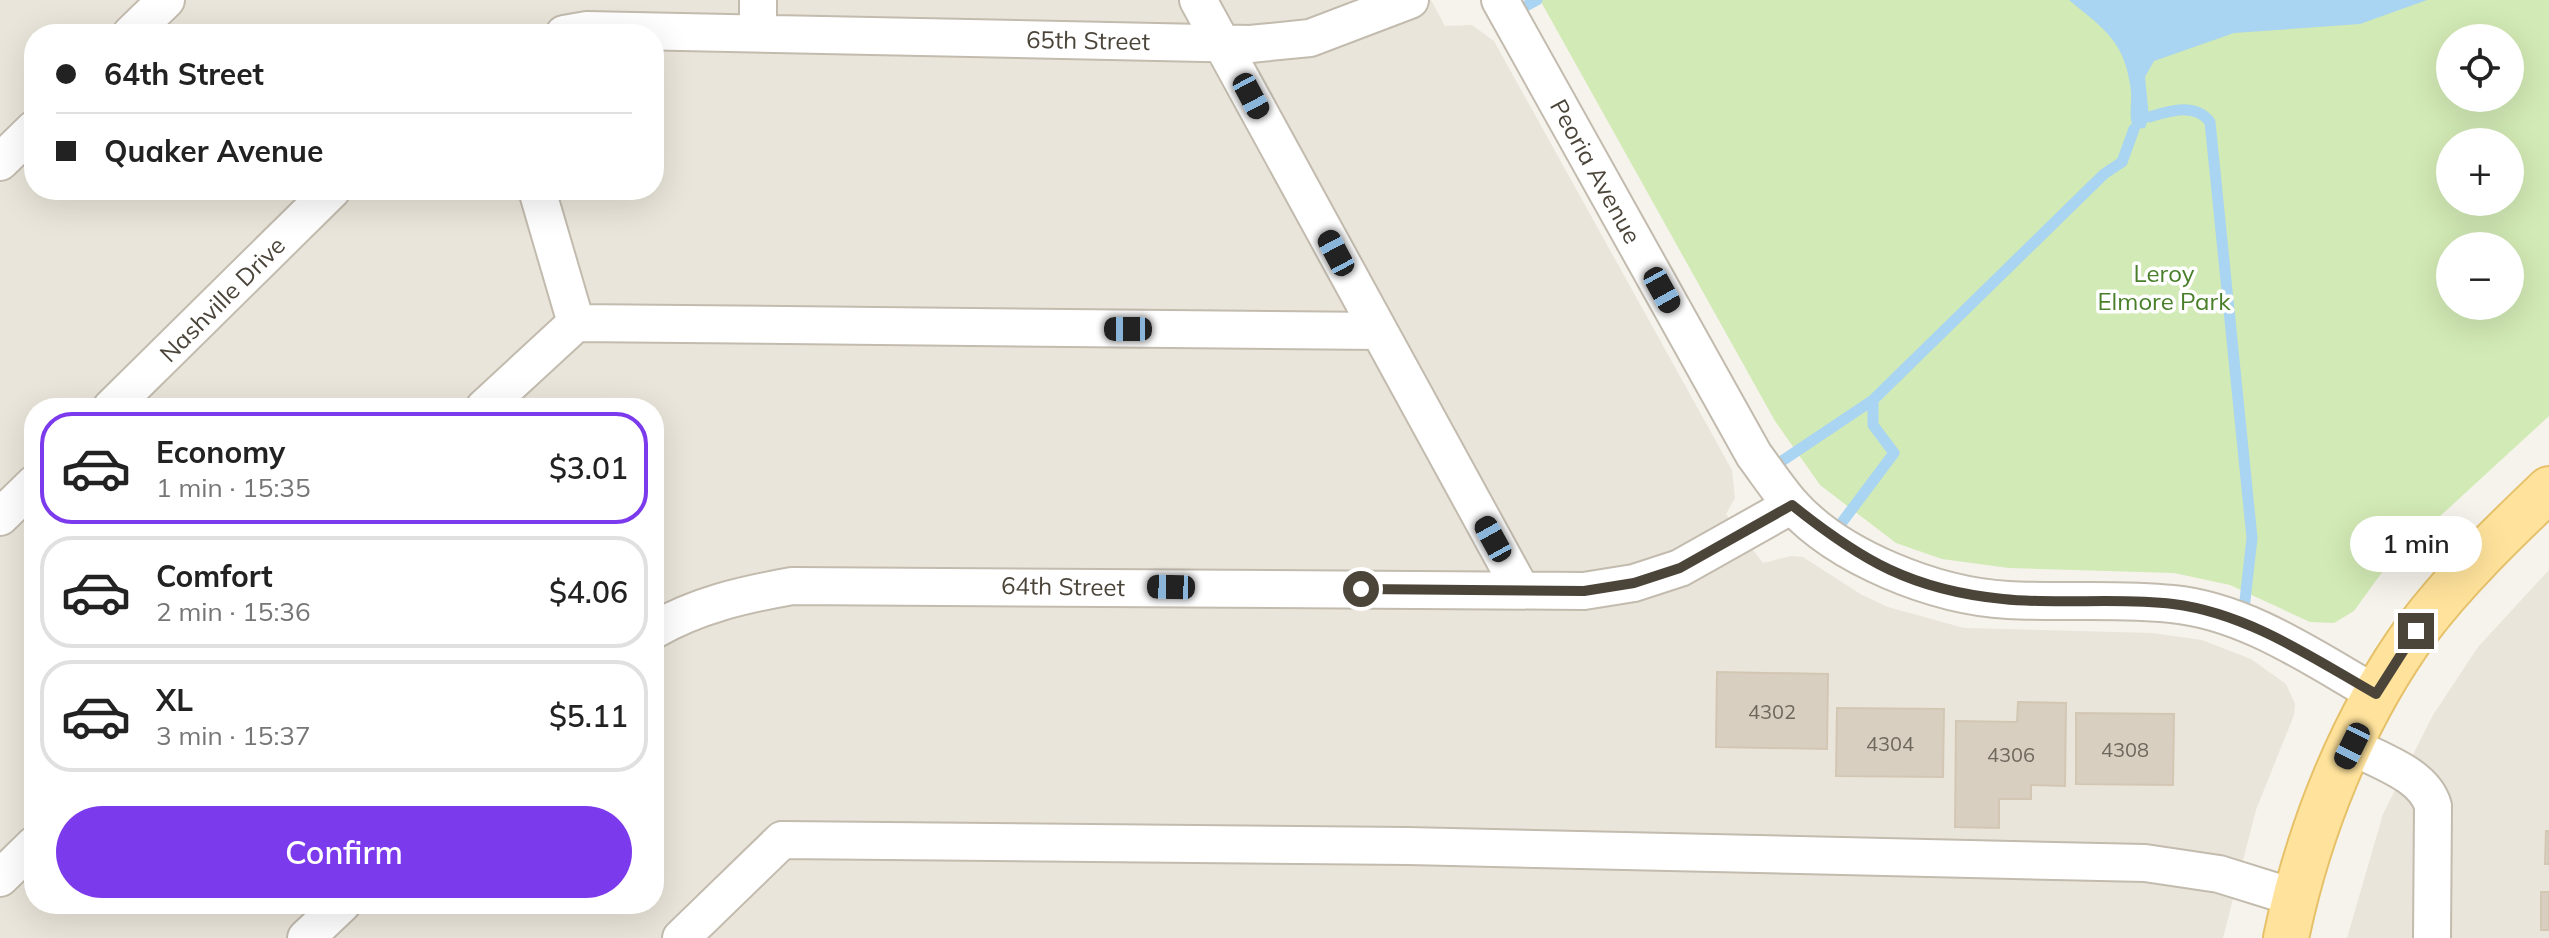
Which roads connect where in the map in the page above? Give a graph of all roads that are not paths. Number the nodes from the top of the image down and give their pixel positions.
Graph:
1 (166, 0) edge
2 (1198, 0) edge
3 (1410, 0) edge
4 (1500, 0) edge
5 (758, 16) edge
6 (141, 24) edge
7 (660, 24) edge
8 (1222, 43) junction
9 (24, 139) edge
10 (0, 162) edge
11 (322, 200) edge
12 (540, 200) edge
13 (576, 323) junction
14 (1379, 331) junction
15 (121, 398) edge
16 (495, 398) edge
17 (2549, 489) edge
18 (24, 494) edge
19 (1792, 505) junction
20 (0, 517) edge
21 (1521, 590) junction
22 (664, 626) edge
23 (2376, 694) junction
24 (2352, 746) junction
25 (24, 855) edge
26 (0, 878) edge
27 (331, 914) edge
28 (2291, 918) edge
29 (306, 938) edge
30 (681, 938) edge
31 (2432, 938) edge

1 - 6 street
2 - 8 street
3 - 8 street, 65th Street
4 - 19 street, Peoria Avenue
5 - 7 street
5 - 8 street, 65th Street
8 - 14 street
9 - 10 street
11 - 15 street, Nashville Drive
12 - 13 street
13 - 14 street
13 - 16 street
14 - 21 street
17 - 23 main road
18 - 20 street
19 - 21 street, 64th Street
19 - 23 street
21 - 22 street, 64th Street
23 - 24 main road
24 - 28 main road
24 - 31 street
25 - 26 street
27 - 29 street
28 - 30 street

